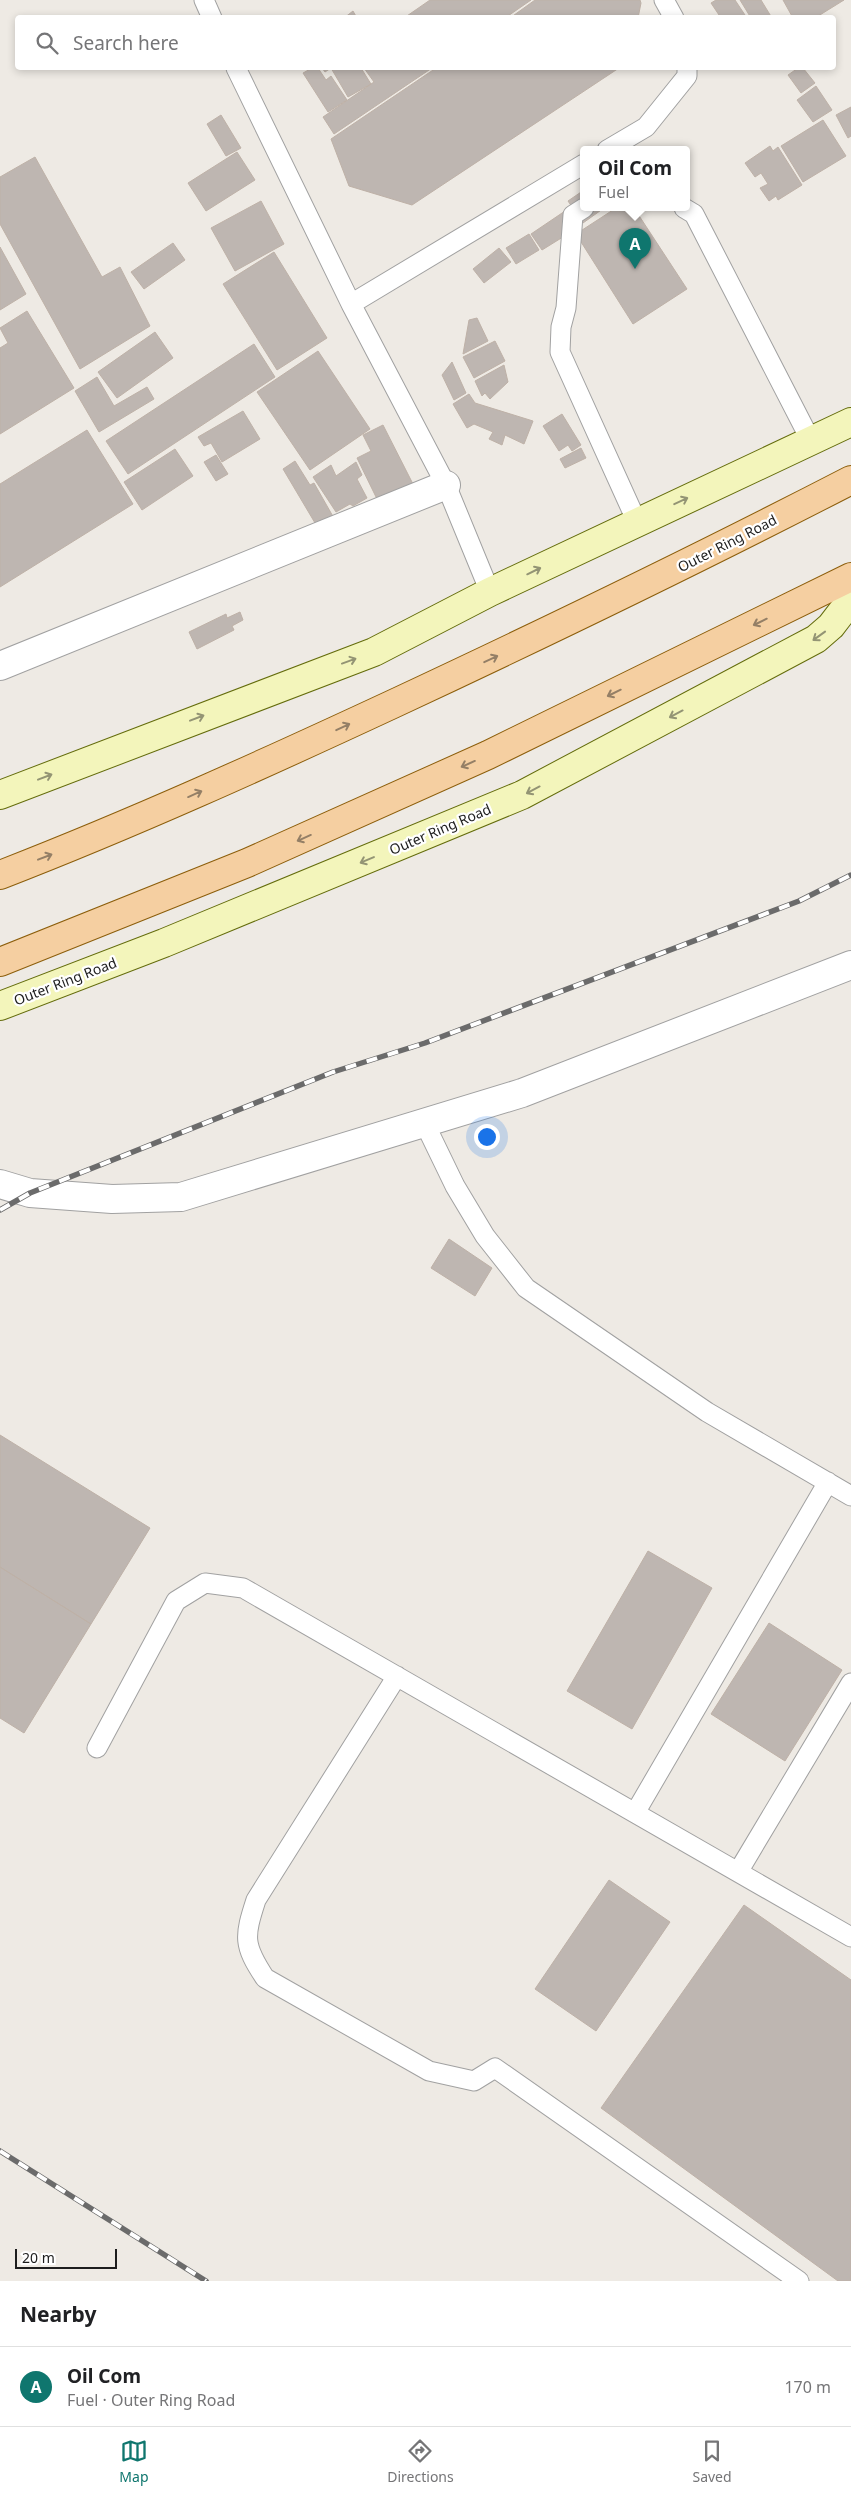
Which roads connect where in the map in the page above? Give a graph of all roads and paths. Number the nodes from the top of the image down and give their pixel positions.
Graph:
1 (204, 0) edge
2 (664, 0) edge
3 (211, 15) edge
4 (672, 15) edge
5 (237, 70) edge
6 (687, 70) edge
7 (614, 146) edge
8 (580, 166) edge
9 (580, 211) edge
10 (689, 211) edge
11 (351, 304) junction
12 (851, 422) edge
13 (811, 441) junction
14 (851, 480) edge
15 (446, 485) junction
16 (637, 522) junction
17 (851, 577) edge
18 (490, 592) junction
19 (851, 600) edge
20 (0, 666) edge
21 (0, 795) edge
22 (0, 875) edge
23 (0, 962) edge
24 (851, 965) edge
25 (0, 1006) edge
26 (424, 1122) junction
27 (0, 1184) edge
28 (828, 1482) junction
29 (851, 1496) edge
30 (397, 1676) junction
31 (851, 1683) edge
32 (97, 1748) dead end
33 (635, 1813) junction
34 (738, 1872) junction
35 (851, 1937) edge
36 (799, 2281) edge

1 - 3 lane
2 - 4 lane
5 - 11 lane
6 - 7 lane
8 - 11 lane
9 - 16 lane
10 - 13 lane
11 - 15 lane
12 - 13 main road
16 -> 13 main road
22 -> 14 main road, Outer Ring Road
15 - 18 lane
15 - 20 street
18 -> 16 main road
17 -> 23 main road
21 -> 18 main road
19 -> 25 main road, Outer Ring Road
24 - 26 street
26 - 27 street
26 - 28 lane
28 - 29 lane
28 - 33 lane
30 - 32 lane
30 - 33 lane
30 - 36 lane
31 - 34 lane
33 - 34 lane
34 - 35 lane

